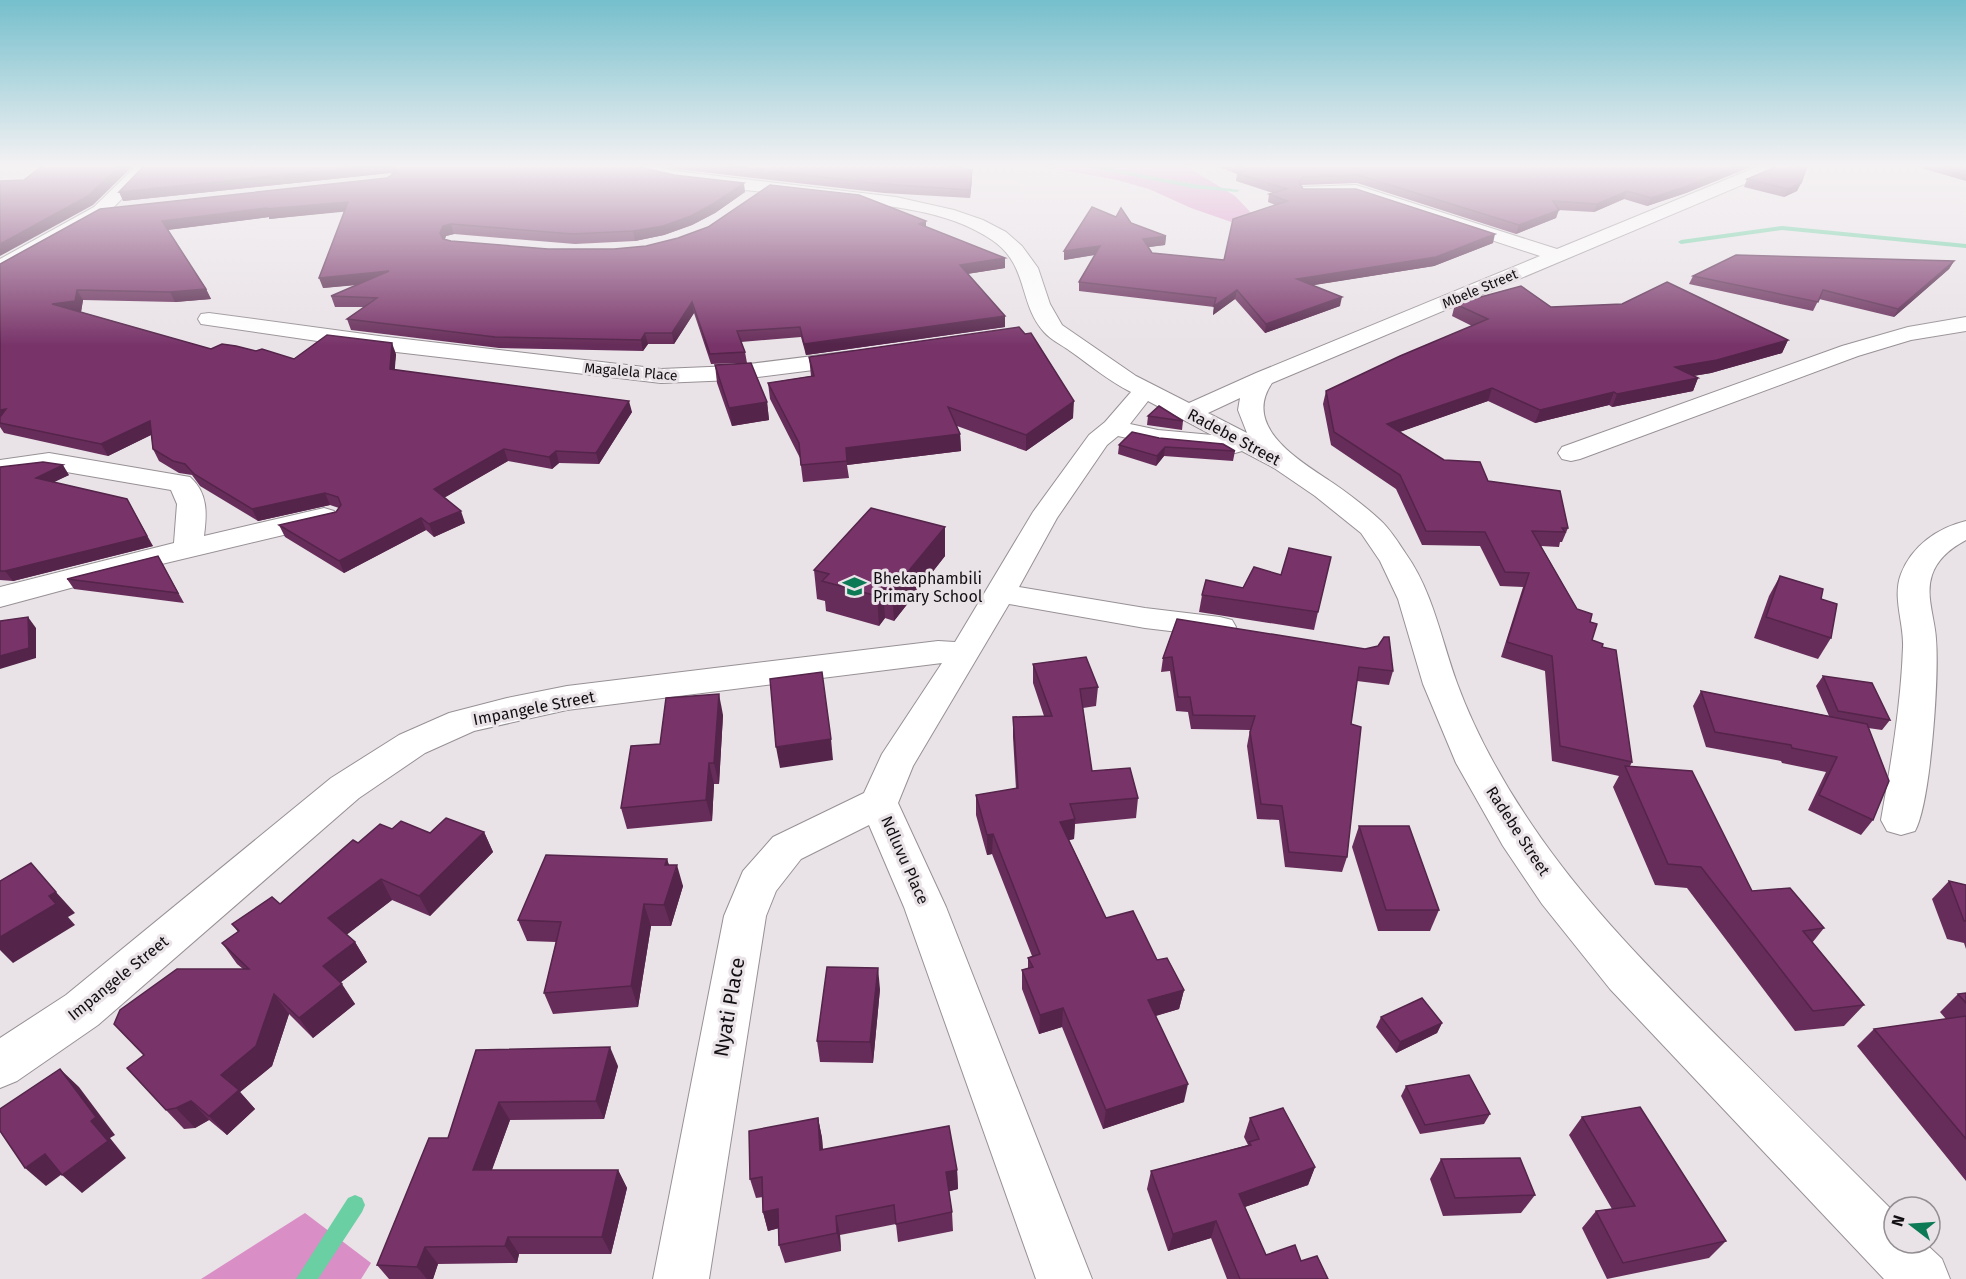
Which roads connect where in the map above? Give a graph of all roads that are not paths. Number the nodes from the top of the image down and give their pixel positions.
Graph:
1 (74, 226) edge
2 (980, 226) edge
3 (1466, 226) edge
4 (1631, 226) edge
5 (1559, 256) junction
6 (0, 267) edge
7 (209, 319) dead end
8 (1966, 324) edge
9 (1053, 329) junction
10 (1030, 333) edge
11 (877, 355) edge
12 (1264, 378) junction
13 (1145, 390) junction
14 (1188, 413) junction
15 (1114, 427) junction
16 (1249, 446) junction
17 (1571, 453) dead end
18 (1283, 462) junction
19 (0, 468) edge
20 (331, 516) edge
21 (1966, 530) edge
22 (188, 548) junction
23 (999, 593) junction
24 (0, 597) edge
25 (1250, 631) edge
26 (965, 653) junction
27 (879, 803) junction
28 (1902, 820) dead end
29 (0, 1065) edge
30 (681, 1279) edge
31 (1064, 1279) edge
32 (1922, 1279) edge

1 - 6 street
2 - 9 street
3 - 5 street
4 - 5 street, Mbele Street
5 - 12 street, Mbele Street
7 - 11 street, Magalela Place
8 - 17 street
9 - 10 street
9 - 13 street, Radebe Street
12 - 14 street, Mbele Street
12 - 18 street
13 - 14 street, Radebe Street
13 - 15 street, Ndluvu Place
14 - 16 street, Radebe Street
15 - 16 street
15 - 23 street, Ndluvu Place
16 - 18 street, Radebe Street
18 - 32 street, Radebe Street
19 - 22 street
20 - 22 street
21 - 28 street
22 - 24 street
23 - 25 street
23 - 26 street, Ndluvu Place
26 - 27 street, Ndluvu Place
26 - 29 street, Impangele Street
27 - 30 street, Nyati Place
27 - 31 street, Ndluvu Place

